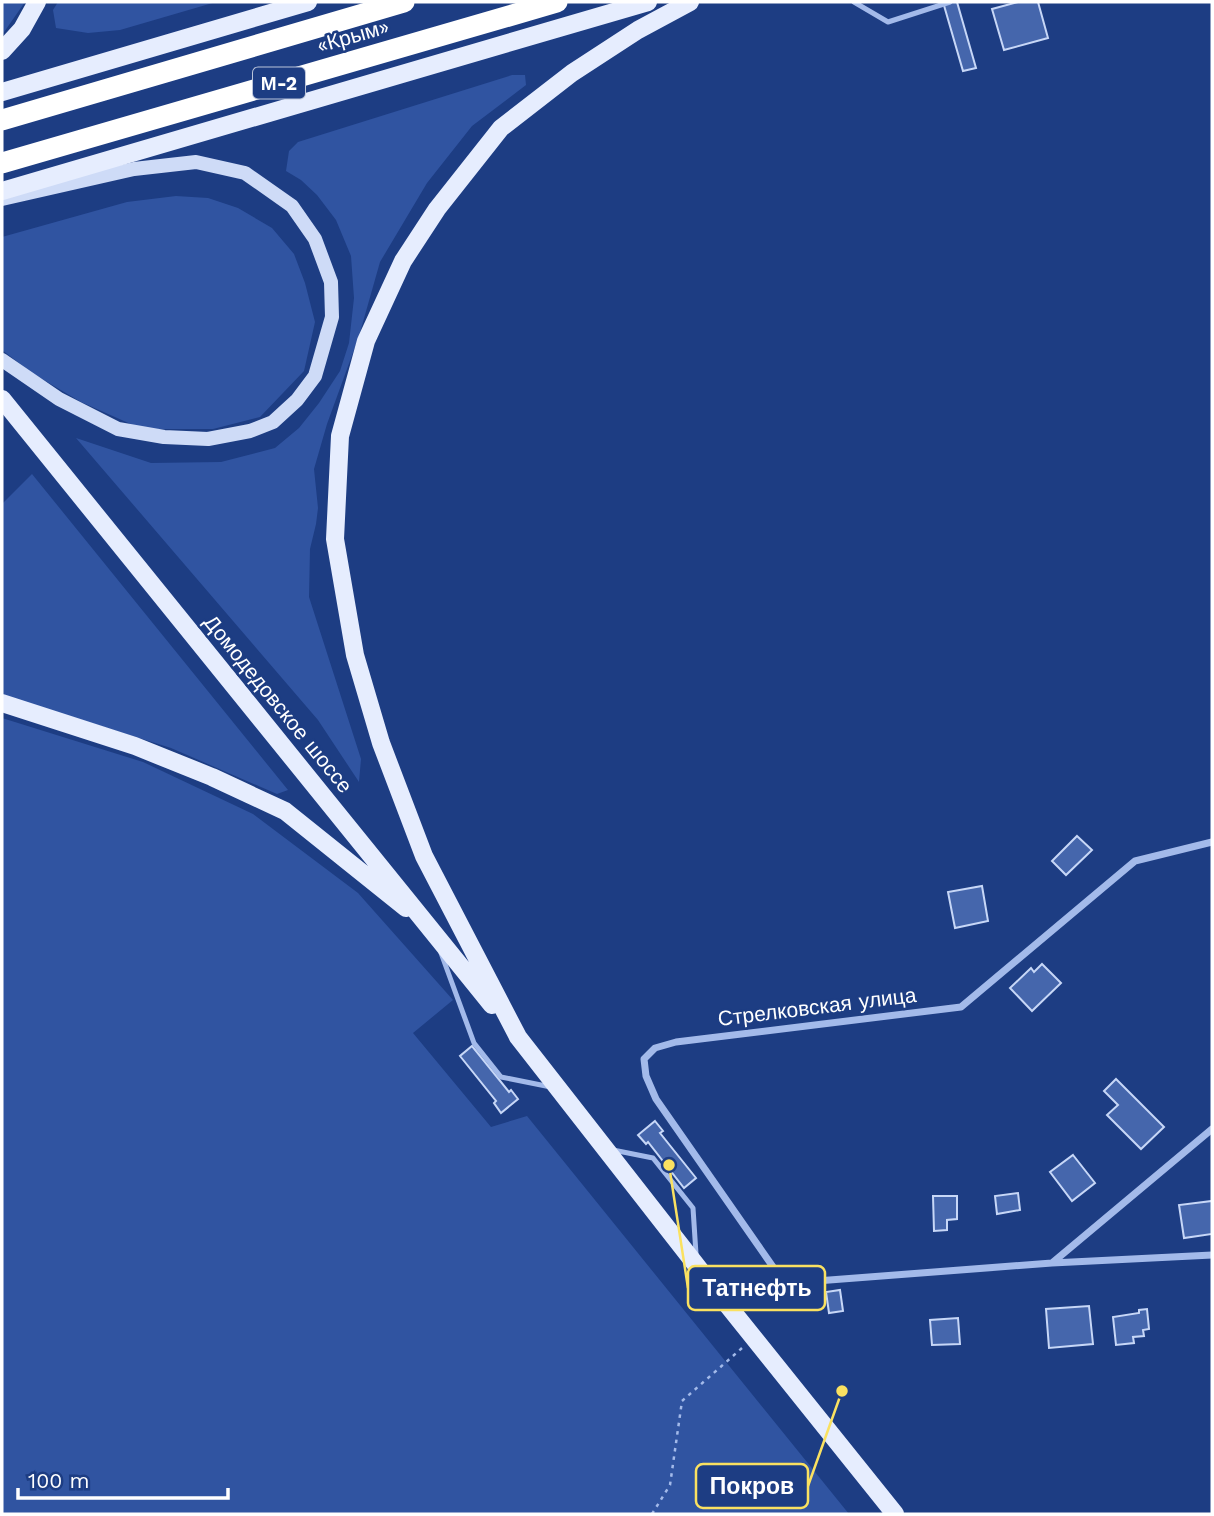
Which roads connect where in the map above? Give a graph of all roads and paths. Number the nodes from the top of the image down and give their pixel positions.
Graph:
1 (37, 2) edge
2 (308, 2) edge
3 (404, 2) edge
4 (557, 2) edge
5 (648, 2) edge
6 (690, 2) edge
7 (854, 2) edge
8 (950, 2) edge
9 (2, 51) edge
10 (2, 92) edge
11 (2, 120) edge
12 (2, 163) edge
13 (2, 191) edge
14 (2, 199) edge
15 (2, 360) edge
16 (2, 400) edge
17 (2, 703) edge
18 (1212, 842) edge
19 (433, 931) junction
20 (518, 1037) junction
21 (558, 1088) junction
22 (1212, 1129) edge
23 (605, 1148) junction
24 (1212, 1255) edge
25 (1052, 1263) junction
26 (696, 1264) junction
27 (785, 1284) junction
28 (725, 1302) junction
29 (754, 1337) junction
30 (652, 1514) edge
31 (895, 1514) edge

1 - 9 main road
2 - 10 main road
3 - 11 highway, «Крым» / М-2
4 - 12 highway, «Крым» / М-2
5 - 13 main road
6 - 20 main road
7 - 8 lane
14 - 15 main road
16 - 19 main road, Домодедовское шоссе
17 - 19 main road
18 - 27 street, Стрелковская улица
19 - 20 main road, Домодедовское шоссе
19 - 21 lane
20 - 21 main road
21 - 23 main road
22 - 25 street
23 - 26 main road
23 - 26 lane
24 - 25 street
25 - 27 street
26 - 28 main road
27 - 28 street
28 - 29 main road
29 - 30 path
29 - 31 main road

